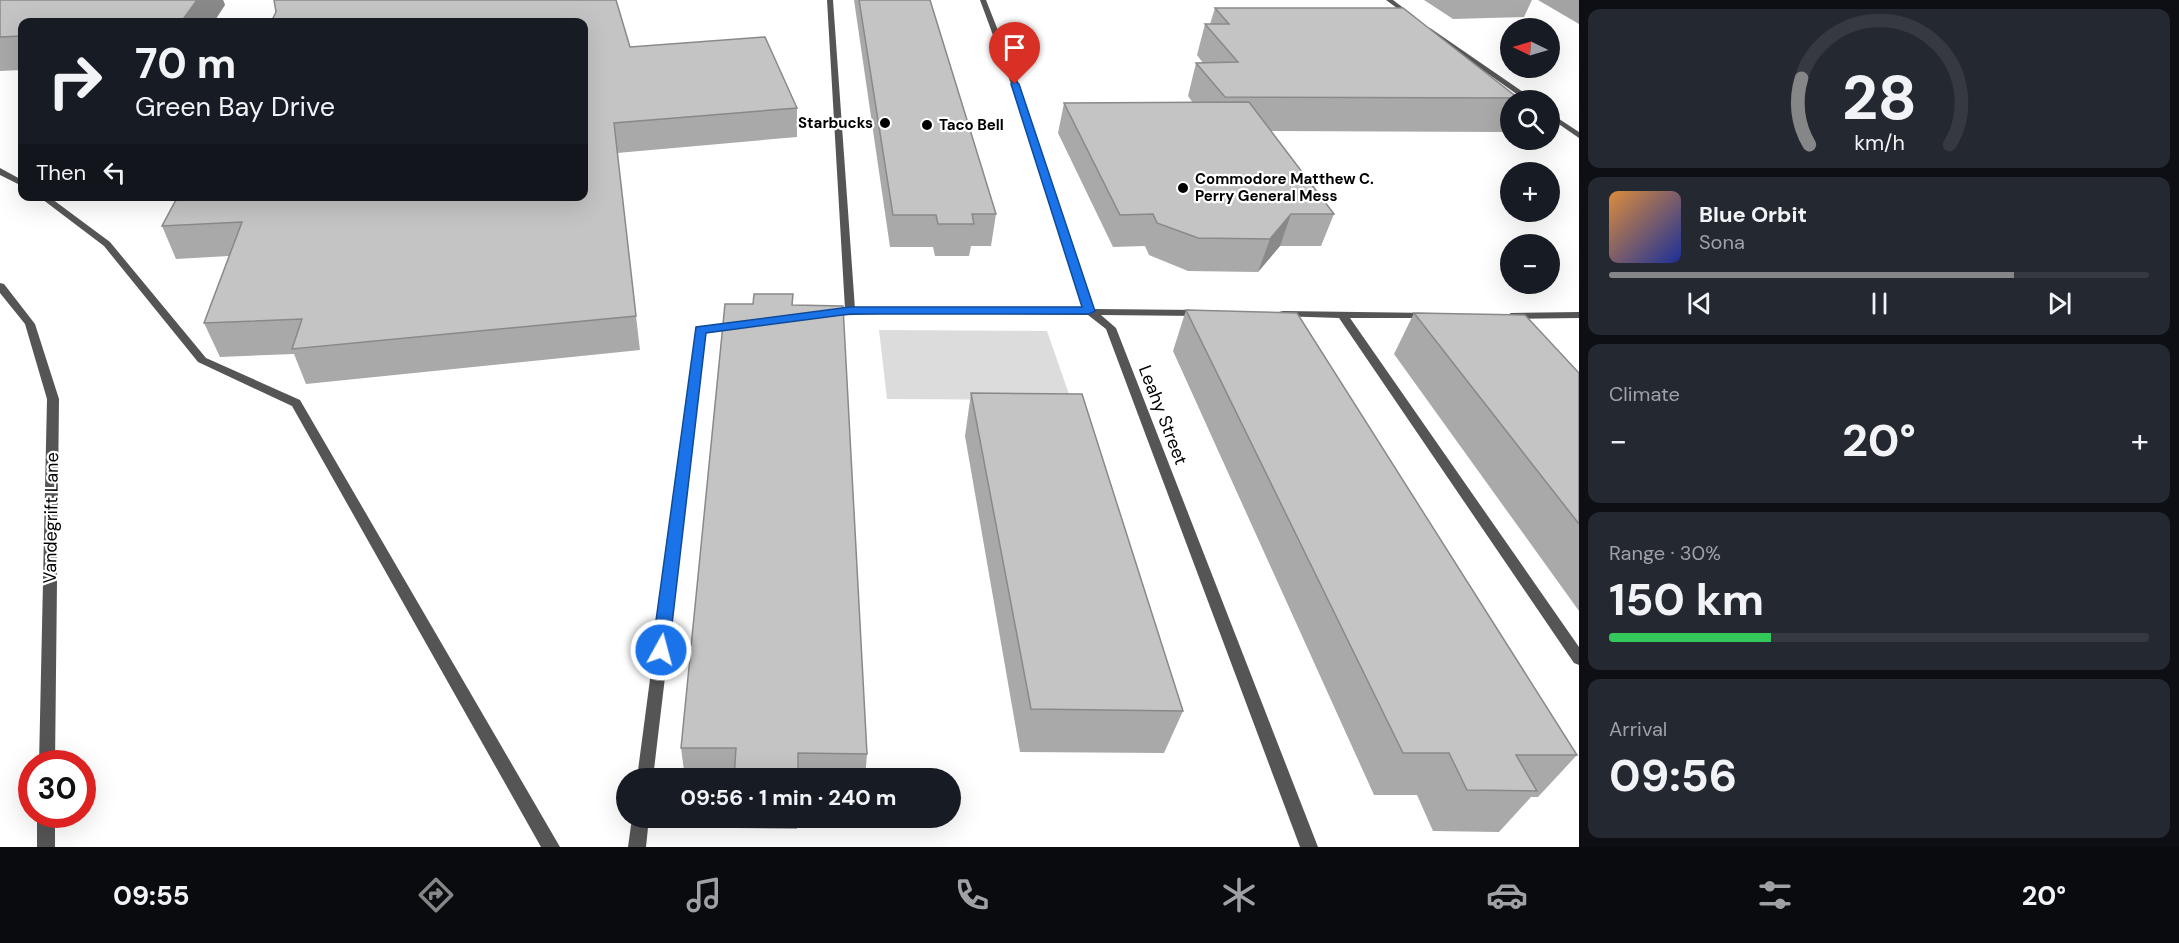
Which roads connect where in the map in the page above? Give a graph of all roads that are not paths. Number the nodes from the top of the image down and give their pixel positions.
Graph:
1 (830, 0) edge
2 (983, 0) edge
3 (1389, 0) edge
4 (1515, 90) edge
5 (1560, 122) edge
6 (1579, 136) edge
7 (0, 171) edge
8 (18, 181) edge
9 (49, 201) edge
10 (0, 286) edge
11 (850, 310) junction
12 (1089, 311) junction
13 (1214, 313) edge
14 (1271, 314) edge
15 (816, 315) edge
16 (1343, 315) junction
17 (1579, 315) edge
18 (1444, 316) edge
19 (747, 324) edge
20 (1512, 329) edge
21 (1579, 659) edge
22 (47, 750) edge
23 (646, 768) edge
24 (46, 828) edge
25 (639, 828) edge
26 (46, 847) edge
27 (551, 847) edge
28 (637, 847) edge
29 (1309, 847) edge

1 - 11 street
2 - 12 street
3 - 4 street
5 - 6 street
7 - 8 street
9 - 27 street
10 - 22 street, Vandegrift Lane
11 - 12 street
11 - 15 street
12 - 13 street
12 - 29 street, Leahy Street
14 - 16 street
16 - 18 street
16 - 21 street
17 - 20 street
19 - 23 street
24 - 26 street
25 - 28 street

